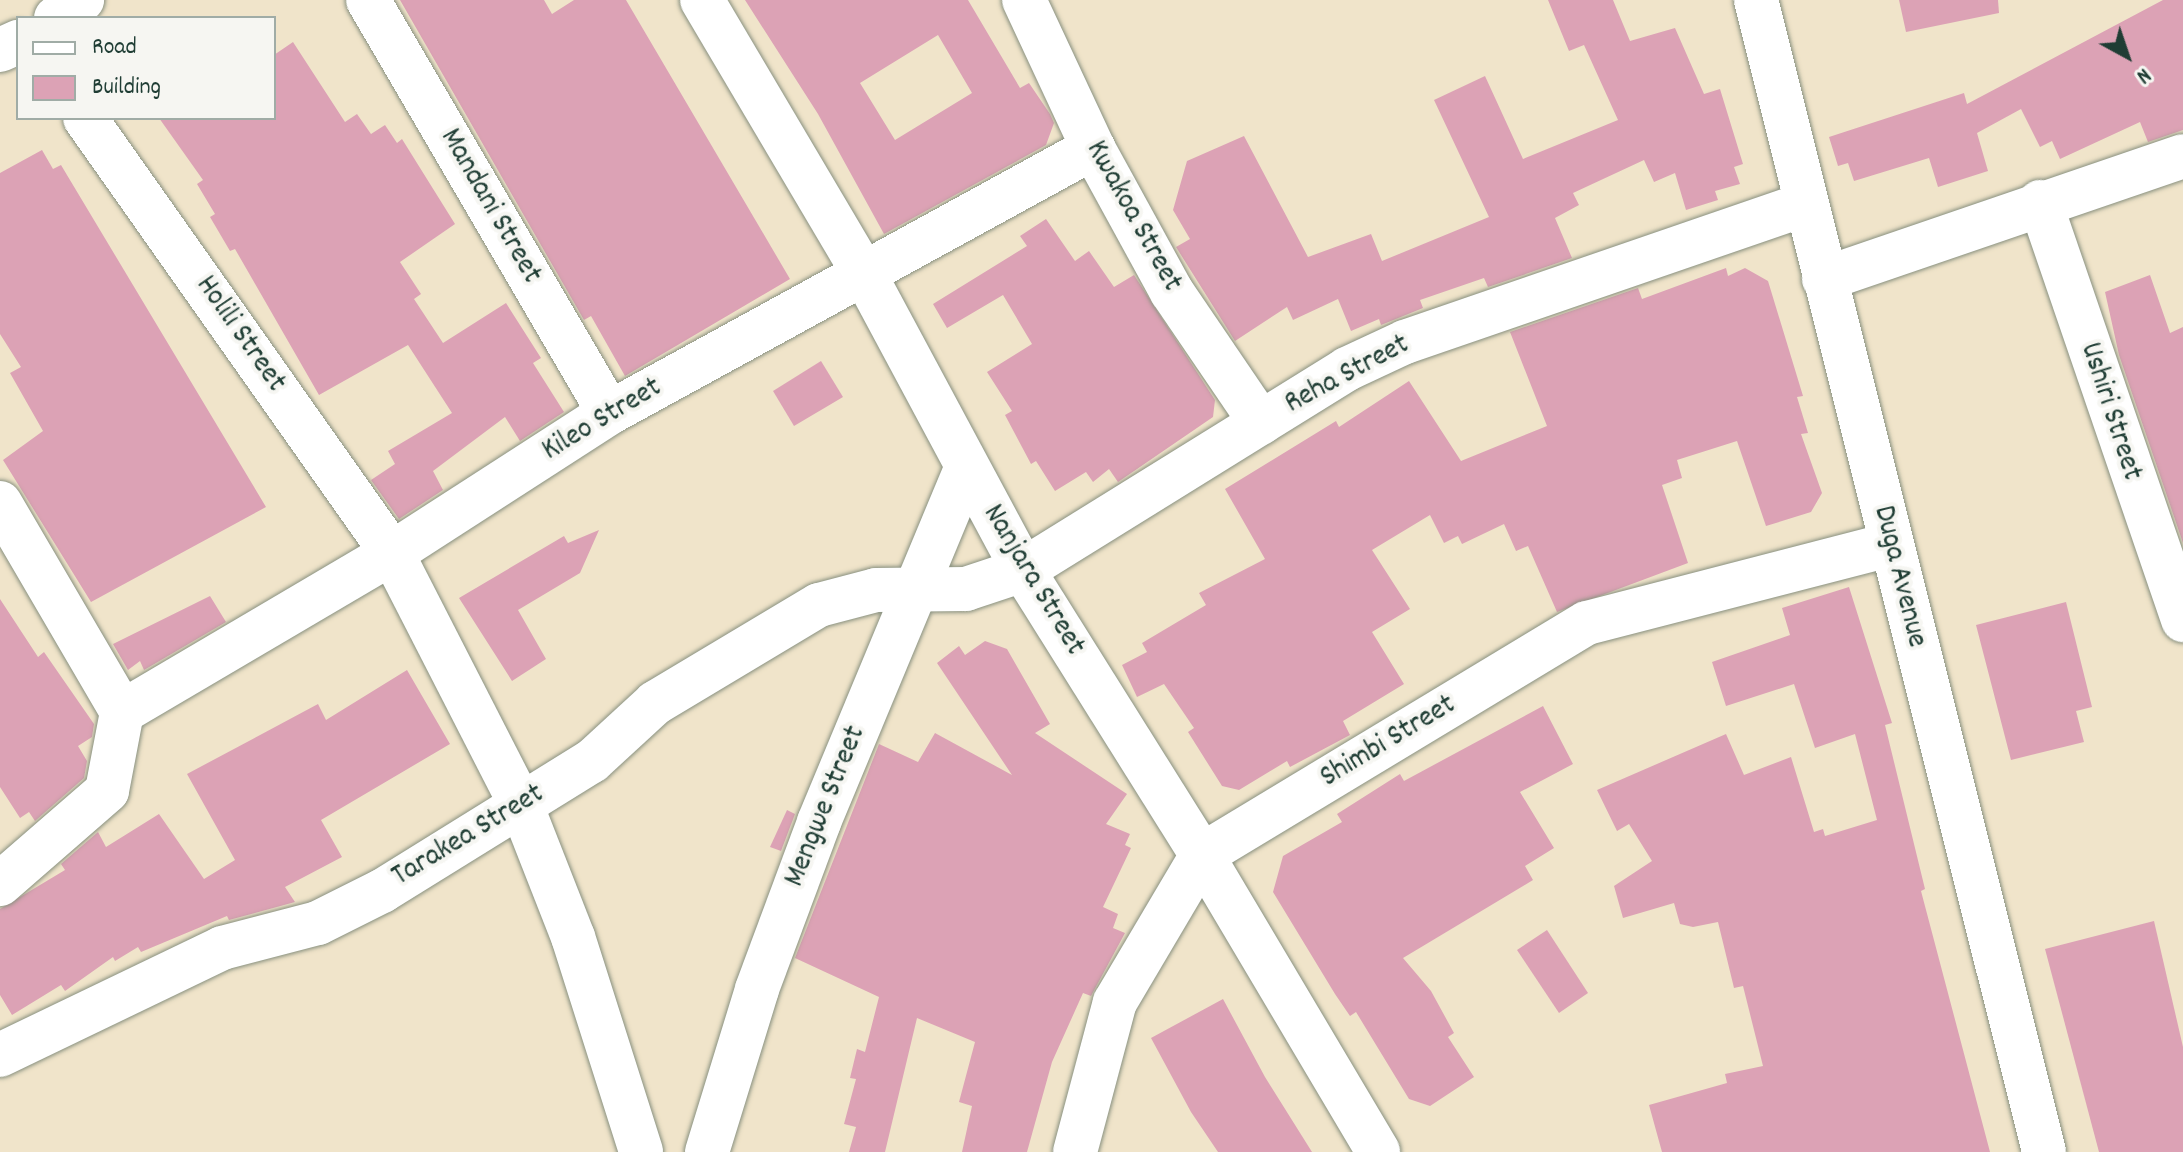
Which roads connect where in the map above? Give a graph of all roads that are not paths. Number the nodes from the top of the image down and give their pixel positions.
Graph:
1 (82, 0) edge
2 (368, 0) edge
3 (702, 0) edge
4 (1024, 0) edge
5 (1756, 0) edge
6 (59, 16) edge
7 (86, 120) edge
8 (1093, 148) junction
9 (2183, 156) edge
10 (2040, 202) junction
11 (1805, 204) junction
12 (866, 277) junction
13 (1824, 279) junction
14 (609, 413) junction
15 (1261, 423) junction
16 (966, 469) junction
17 (0, 503) edge
18 (1889, 545) junction
19 (392, 553) junction
20 (1023, 570) junction
21 (916, 589) junction
22 (2183, 620) edge
23 (122, 712) junction
24 (522, 807) junction
25 (1202, 855) junction
26 (0, 884) edge
27 (0, 1055) edge
28 (641, 1152) edge
29 (707, 1152) edge
30 (1075, 1152) edge
31 (1378, 1152) edge
32 (2044, 1152) edge

1 - 6 street
2 - 14 street, Mandani Street
3 - 12 street, Nanjara Street
4 - 8 street, Kwakoa Street
5 - 11 street, Duga Avenue
7 - 19 street, Holili Street
8 - 12 street, Kileo Street
8 - 15 street, Kwakoa Street
9 - 10 street
10 - 13 street
10 - 22 street, Ushiri Street
11 - 13 street, Duga Avenue
11 - 15 street, Reha Street
12 - 14 street, Kileo Street
12 - 16 street, Nanjara Street
13 - 18 street, Duga Avenue
14 - 19 street, Kileo Street
15 - 20 street, Reha Street
16 - 20 street, Nanjara Street
16 - 21 street, Mengwe Street
17 - 23 street
18 - 25 street, Shimbi Street
18 - 32 street, Duga Avenue
19 - 23 street, Kileo Street
19 - 24 street, Holili Street
20 - 21 street, Reha Street
20 - 25 street, Nanjara Street
21 - 24 street, Tarakea Street
21 - 29 street, Mengwe Street
23 - 26 street
24 - 27 street, Tarakea Street
24 - 28 street, Holili Street
25 - 30 street, Shimbi Street
25 - 31 street, Nanjara Street

